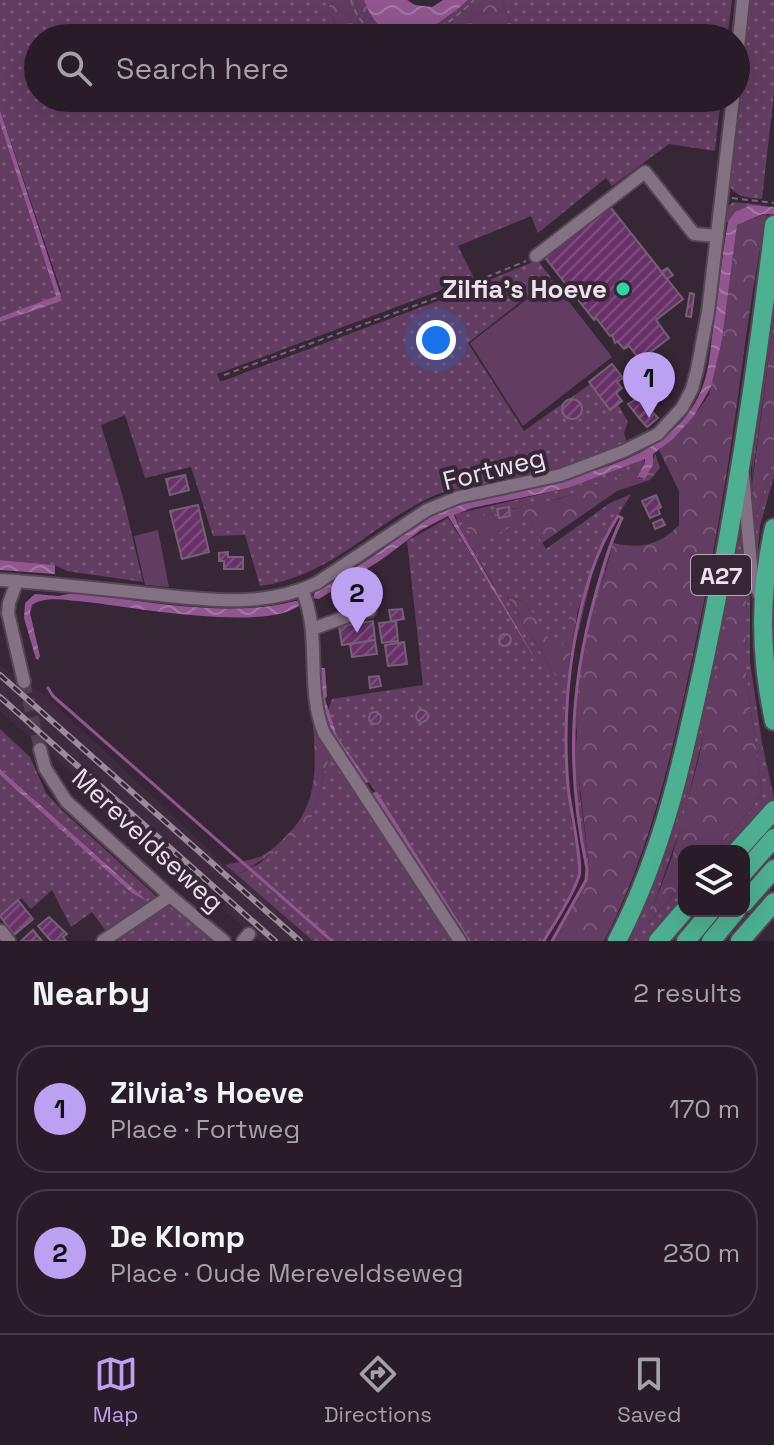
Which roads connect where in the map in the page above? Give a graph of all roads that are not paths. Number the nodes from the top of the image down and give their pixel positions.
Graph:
1 (743, 0) edge
2 (741, 24) edge
3 (732, 112) edge
4 (774, 226) edge
5 (717, 236) junction
6 (536, 256) road end
7 (741, 460) junction
8 (774, 528) edge
9 (0, 580) edge
10 (17, 581) junction
11 (302, 590) junction
12 (762, 602) junction
13 (370, 611) dead end
14 (312, 629) junction
15 (24, 682) tunnel mouth
16 (774, 721) edge
17 (40, 749) tunnel mouth
18 (771, 813) edge
19 (774, 838) edge
20 (742, 845) edge
21 (750, 865) edge
22 (774, 869) edge
23 (170, 896) junction
24 (750, 896) edge
25 (774, 902) edge
26 (679, 917) edge
27 (706, 917) edge
28 (731, 917) edge
29 (1, 931) edge
30 (9, 941) edge
31 (103, 941) edge
32 (224, 941) edge
33 (460, 941) edge
34 (617, 941) edge
35 (658, 941) edge
36 (686, 941) edge
37 (711, 941) edge
38 (740, 941) edge

1 - 2 street
3 - 5 street, Fortweg
4 - 7 highway, A27
5 - 6 street
5 - 11 street, Fortweg
7 - 12 street
7 - 34 highway, A27
8 - 12 highway
9 - 10 street, Fortweg
10 - 11 street, Fortweg
10 - 15 street
11 - 14 street
12 - 16 highway
13 - 14 street
14 - 33 street
17 - 23 street, Mereveldseweg
18 - 20 highway
19 - 21 highway
22 - 24 highway
23 - 31 street
23 - 32 street, Mereveldseweg
25 - 38 highway
26 - 35 highway
27 - 36 highway
28 - 37 highway
29 - 30 street

